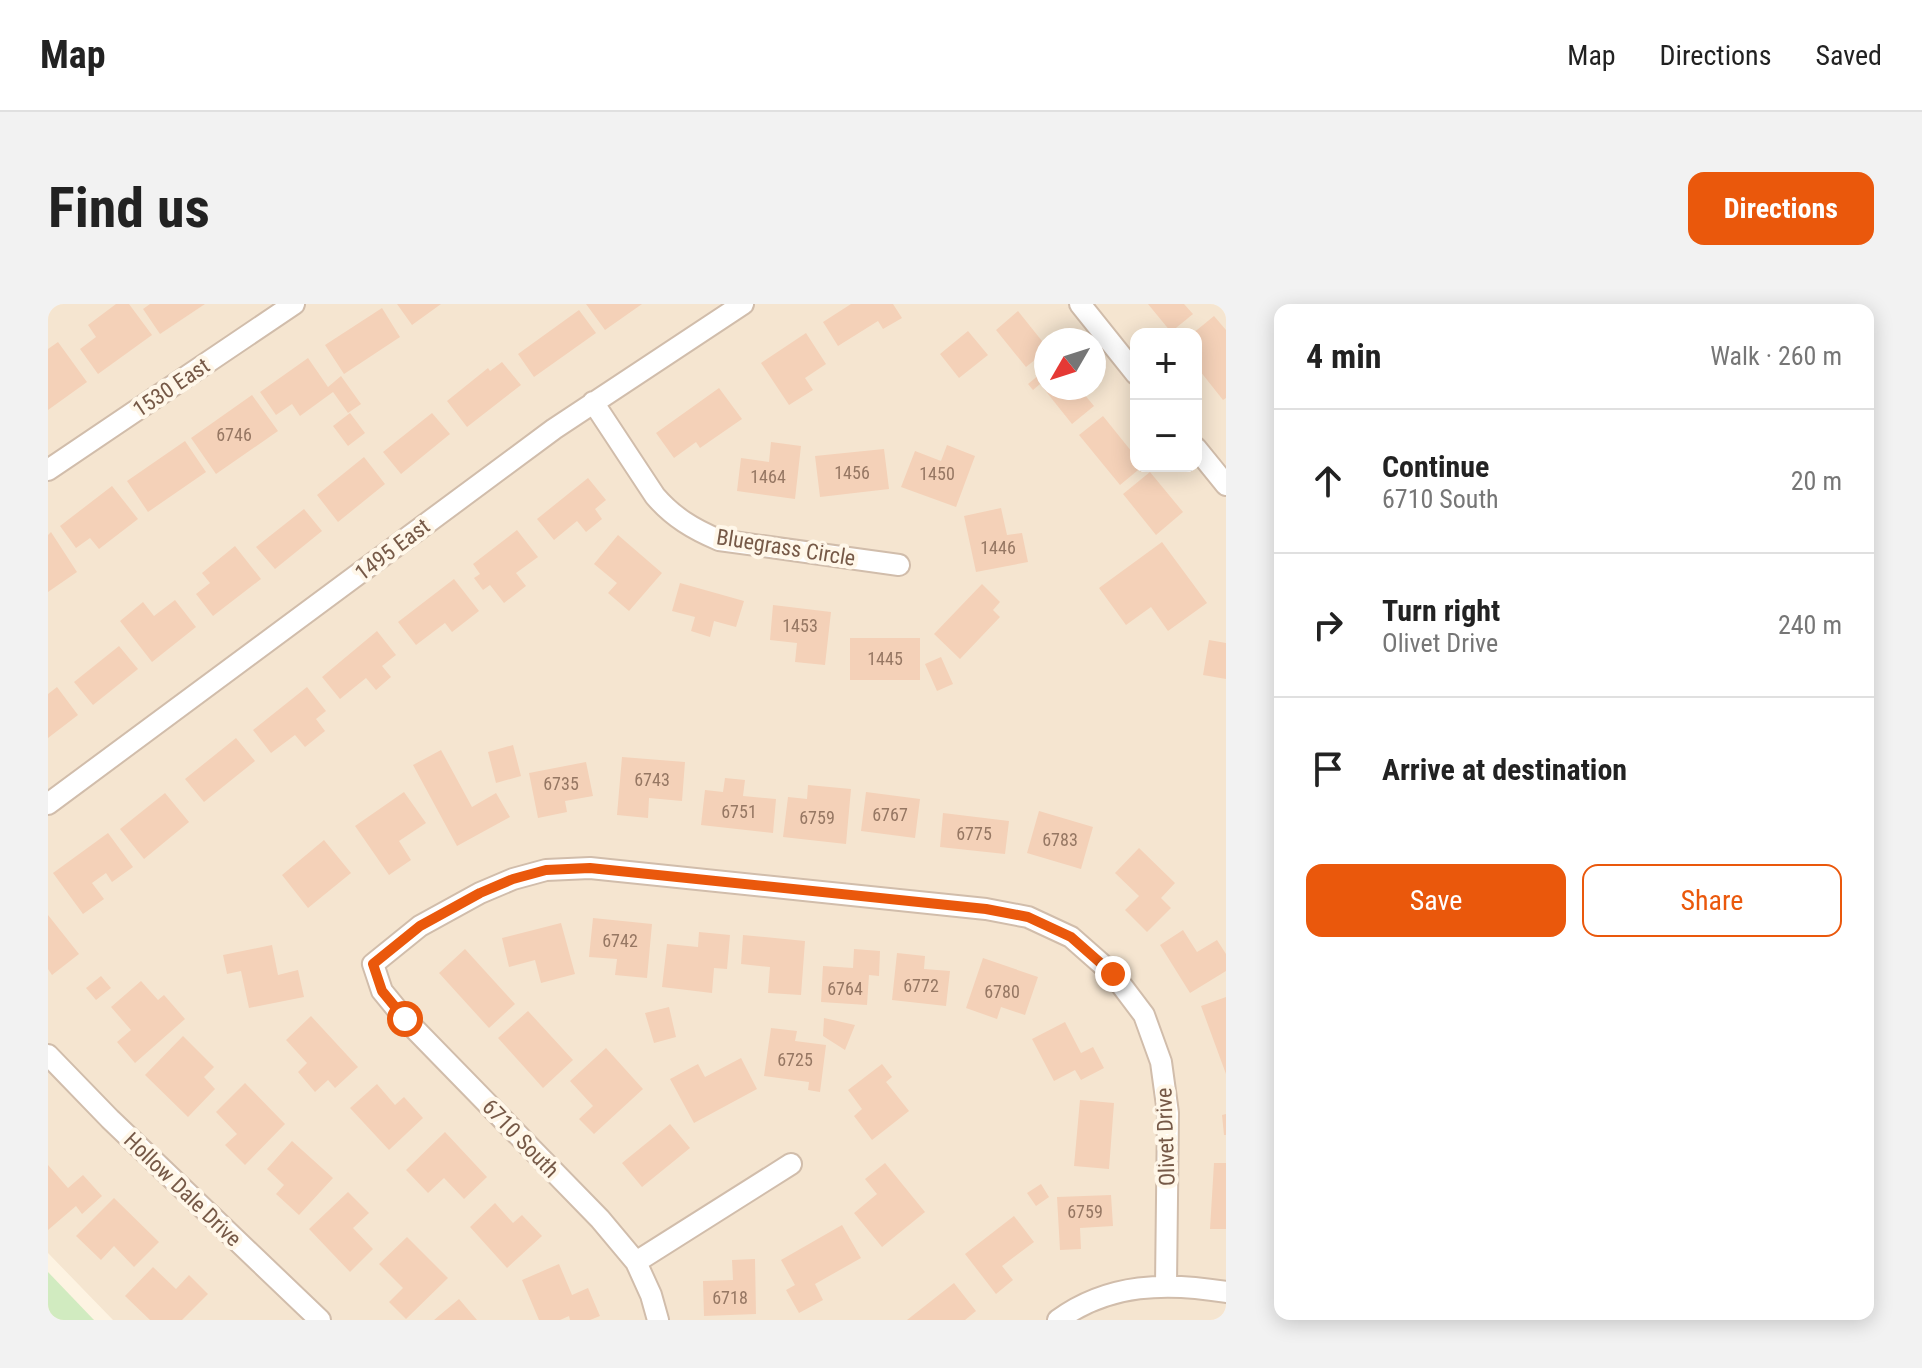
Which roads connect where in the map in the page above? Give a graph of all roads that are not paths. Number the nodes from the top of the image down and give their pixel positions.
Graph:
1 (294, 304) edge
2 (743, 304) edge
3 (1080, 304) edge
4 (1130, 366) edge
5 (593, 402) junction
6 (1202, 455) edge
7 (48, 470) edge
8 (1226, 485) edge
9 (899, 565) dead end
10 (48, 804) edge
11 (373, 964) joint
12 (48, 1055) edge
13 (791, 1164) dead end
14 (636, 1262) junction
15 (1166, 1285) junction
16 (1226, 1292) edge
17 (320, 1320) edge
18 (658, 1320) edge
19 (1058, 1320) edge

1 - 7 street, 1530 East
2 - 5 street, 1495 East
3 - 4 street
5 - 9 street, Bluegrass Circle
5 - 10 street, 1495 East
6 - 8 street
11 - 14 street, 6710 South
11 - 15 street, Olivet Drive
12 - 17 street, Hollow Dale Drive
13 - 14 street
14 - 18 street, 6710 South
15 - 16 street
15 - 19 street

